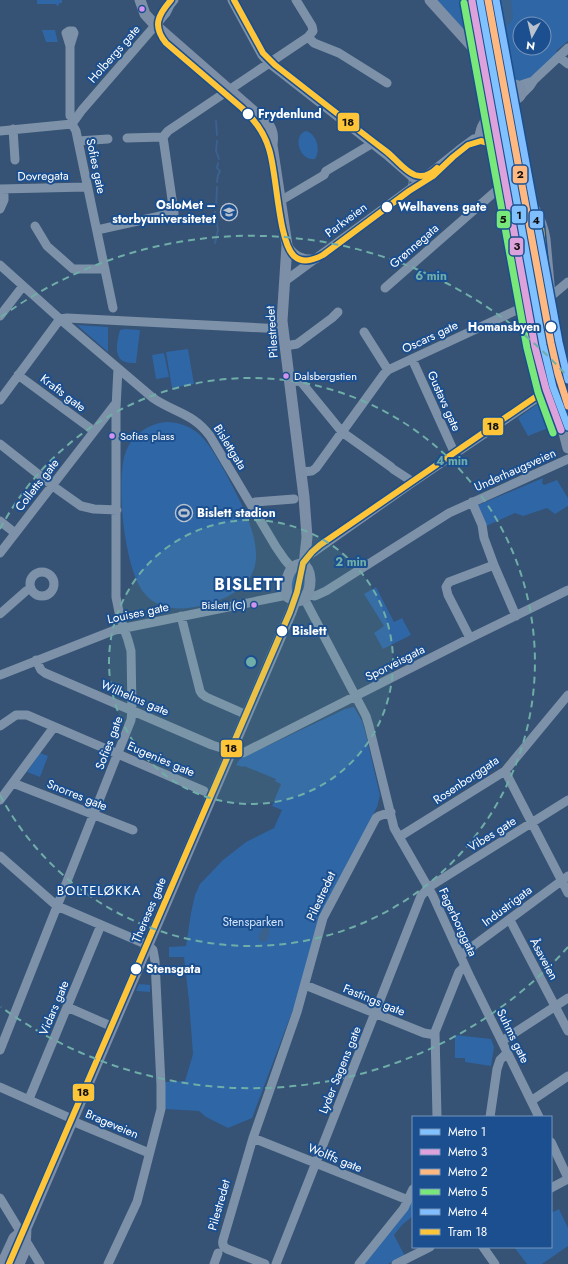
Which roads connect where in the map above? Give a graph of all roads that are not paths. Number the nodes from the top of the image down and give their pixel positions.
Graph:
1 (140, 0) edge
2 (174, 0) edge
3 (232, 0) edge
4 (430, 0) edge
5 (298, 1) edge
6 (155, 25) junction
7 (308, 37) junction
8 (70, 46) dead end
9 (568, 48) edge
10 (559, 57) junction
11 (269, 63) junction
12 (568, 64) edge
13 (387, 84) dead end
14 (230, 90) junction
15 (514, 92) junction
16 (73, 122) junction
17 (14, 129) junction
18 (484, 130) junction
19 (0, 131) edge
20 (163, 137) junction
21 (128, 138) dead end
22 (108, 139) dead end
23 (78, 141) junction
24 (371, 143) junction
25 (498, 148) junction
26 (15, 160) dead end
27 (513, 176) junction
28 (418, 182) junction
29 (88, 189) junction
30 (2, 192) edge
31 (28, 193) dead end
32 (280, 201) junction
33 (0, 209) edge
34 (35, 226) dead end
35 (97, 230) junction
36 (287, 245) junction
37 (316, 258) junction
38 (0, 265) edge
39 (105, 269) junction
40 (285, 281) junction
41 (568, 282) edge
42 (23, 286) junction
43 (385, 288) dead end
44 (550, 296) junction
45 (114, 308) dead end
46 (338, 312) dead end
47 (0, 316) edge
48 (60, 319) junction
49 (283, 329) junction
50 (364, 332) dead end
51 (285, 346) junction
52 (412, 359) junction
53 (118, 368) junction
54 (388, 370) junction
55 (18, 375) junction
56 (568, 377) edge
57 (290, 382) junction
58 (558, 384) junction
59 (0, 400) edge
60 (116, 403) junction
61 (94, 431) junction
62 (342, 432) junction
63 (0, 444) edge
64 (568, 448) edge
65 (455, 454) junction
66 (568, 459) edge
67 (302, 472) junction
68 (413, 482) junction
69 (52, 485) junction
70 (294, 499) dead end
71 (472, 502) junction
72 (251, 504) junction
73 (117, 510) junction
74 (0, 521) edge
75 (15, 533) junction
76 (0, 553) edge
77 (305, 562) junction
78 (494, 565) junction
79 (292, 568) junction
80 (31, 588) dead end
81 (568, 590) edge
82 (298, 597) junction
83 (0, 614) edge
84 (181, 616) junction
85 (516, 616) junction
86 (124, 628) junction
87 (470, 638) junction
88 (36, 660) junction
89 (0, 675) edge
90 (568, 695) edge
91 (356, 696) junction
92 (132, 710) junction
93 (247, 715) junction
94 (0, 726) edge
95 (54, 727) junction
96 (231, 751) junction
97 (118, 754) junction
98 (505, 771) junction
99 (13, 782) junction
100 (204, 791) dead end
101 (0, 800) edge
102 (568, 800) edge
103 (391, 812) junction
104 (93, 815) junction
105 (532, 823) junction
106 (133, 830) dead end
107 (400, 837) junction
108 (0, 856) edge
109 (565, 878) edge
110 (429, 887) junction
111 (568, 893) edge
112 (57, 906) junction
113 (510, 920) junction
114 (101, 925) junction
115 (148, 945) junction
116 (461, 955) junction
117 (465, 966) junction
118 (305, 985) junction
119 (568, 998) edge
120 (556, 1006) junction
121 (67, 1007) junction
122 (376, 1013) junction
123 (113, 1027) junction
124 (568, 1031) edge
125 (435, 1035) junction
126 (502, 1041) junction
127 (0, 1050) edge
128 (507, 1053) junction
129 (568, 1076) edge
130 (0, 1087) edge
131 (29, 1100) junction
132 (531, 1101) junction
133 (437, 1116) edge
134 (490, 1116) edge
135 (538, 1116) edge
136 (73, 1120) junction
137 (253, 1138) junction
138 (552, 1144) edge
139 (149, 1153) junction
140 (316, 1163) junction
141 (568, 1178) edge
142 (552, 1187) edge
143 (412, 1191) edge
144 (0, 1198) edge
145 (408, 1200) junction
146 (24, 1233) junction
147 (428, 1248) edge
148 (483, 1248) edge
149 (222, 1251) junction
150 (402, 1263) edge
151 (2, 1264) edge
152 (19, 1264) edge
153 (40, 1264) edge
154 (108, 1264) edge
155 (214, 1264) edge
156 (265, 1264) edge
157 (276, 1264) edge
158 (359, 1264) edge
159 (495, 1264) edge

1 - 6 main road, Pilestredet
2 - 6 street, Holbergs gate
3 - 11 street
4 - 15 main road
5 - 7 street
6 - 14 main road, Pilestredet
6 - 16 street, Holbergs gate
7 - 11 street
7 - 13 street
8 - 16 street, Sofies gate
9 - 10 street, Parkveien
10 - 12 street
10 - 15 street, Parkveien
11 - 14 street
11 - 24 street
14 - 20 street
14 - 32 main road, Pilestredet
15 - 18 main road, Parkveien
16 - 17 street
16 - 23 street, Sofies gate
17 - 19 street
17 - 26 street
18 - 25 main road
18 - 25 main road
18 - 28 street, Parkveien
20 - 21 street
20 - 35 street
22 - 23 street
23 - 29 street, Sofies gate
24 - 28 street
24 - 32 street
25 - 27 main road
27 - 43 street, Grønnegata
27 - 44 main road
28 - 37 street, Parkveien
29 - 30 street, Dovregata
29 - 31 street, Dovregata
29 - 35 street, Sofies gate
30 - 33 street
32 - 36 main road, Pilestredet
34 - 39 street
35 - 39 street, Sofies gate
36 - 37 street
36 - 40 main road, Pilestredet
37 - 40 street, Parkveien
38 - 42 street
39 - 45 street, Sofies gate
40 - 49 main road, Pilestredet
41 - 44 street, Oscars gate
42 - 47 street
42 - 48 street
44 - 52 street, Oscars gate
44 - 58 main road
46 - 51 street
48 - 49 street
48 - 53 street
48 - 55 street
49 - 51 main road, Pilestredet
50 - 54 street
51 - 57 main road, Pilestredet
52 - 54 street, Oscars gate
52 - 65 street, Gustavs gate
53 - 60 street
53 - 72 street, Bislettgata
54 - 62 street, Oscars gate
55 - 59 street
55 - 61 street, Krafts gate
56 - 58 street
57 - 62 street
57 - 67 main road, Pilestredet
58 - 64 main road
58 - 65 street
60 - 61 street
60 - 73 street, Sofies gate
61 - 69 street, Colletts gate
62 - 67 street, Oscars gate
62 - 68 street
63 - 69 street
65 - 68 street
66 - 71 street, Underhaugsveien
67 - 77 main road, Pilestredet
68 - 77 street
69 - 73 street
69 - 75 street, Colletts gate
70 - 72 street
71 - 78 street, Underhaugsveien
71 - 82 street, Underhaugsveien
72 - 79 street, Bislettgata
73 - 86 street, Sofies gate
74 - 75 street
75 - 76 street, Colletts gate
77 - 79 main road
77 - 82 main road
78 - 85 street, Underhaugsveien
78 - 87 street
79 - 82 main road
80 - 83 street
81 - 85 street, Sporveisgata
82 - 84 street, Louises gate
82 - 91 street
82 - 93 main road, Thereses gate
84 - 86 street, Louises gate
84 - 93 street
85 - 87 street, Sporveisgata
86 - 88 street, Louises gate
86 - 92 street, Sofies gate
87 - 91 street, Sporveisgata
88 - 89 street, Louises gate
88 - 92 street, Wilhelms gate
90 - 98 street, Rosenborggata
91 - 96 street, Sporveisgata
91 - 103 street
92 - 96 street, Wilhelms gate
92 - 97 street, Sofies gate
93 - 96 main road, Thereses gate
94 - 95 street, Eugenies gate
95 - 97 street, Eugenies gate
95 - 99 street
96 - 115 main road, Thereses gate
97 - 100 street, Eugenies gate
97 - 104 street, Sofies gate
98 - 105 street
98 - 107 street, Rosenborggata
99 - 101 street
99 - 104 street, Snorres gate
102 - 105 street, Vibes gate
103 - 107 street, Fagerborggata
103 - 118 street, Pilestredet
104 - 106 street, Snorres gate
104 - 112 street, Sofies gate
105 - 109 street
105 - 110 street, Vibes gate
107 - 110 street, Fagerborggata
108 - 112 street
109 - 111 street
109 - 113 street, Industrigata
110 - 116 street, Fagerborggata
110 - 122 street, Lyder Sagens gate
112 - 114 street
112 - 127 street, Sofies gate
113 - 116 street, Industrigata
113 - 120 street, Åsaveien
114 - 115 street
114 - 121 street, Vidars gate
115 - 123 main road, Thereses gate
115 - 139 street
116 - 117 street, Fagerborggata
117 - 125 street, Fagerborggata
117 - 126 street, Suhms gate
118 - 122 street, Fastings gate
118 - 137 street, Pilestredet
119 - 120 street
120 - 124 street, Åsaveien
120 - 126 street
121 - 123 street
121 - 131 street, Vidars gate
122 - 125 street, Fastings gate
122 - 140 street, Lyder Sagens gate
123 - 136 main road, Thereses gate
125 - 133 street, Fagerborggata
126 - 128 street, Suhms gate
128 - 132 street, Suhms gate
128 - 134 street
129 - 132 street
130 - 131 street, Brageveien
131 - 136 street, Brageveien
132 - 135 street, Suhms gate
136 - 139 street, Brageveien
136 - 146 main road, Thereses gate
137 - 140 street, Wolffs gate
137 - 149 street, Pilestredet
138 - 141 street
139 - 154 street
140 - 145 street, Wolffs gate
140 - 157 street, Lyder Sagens gate
141 - 142 street
143 - 145 street
144 - 146 street
145 - 158 street
146 - 151 main road, Thereses gate
146 - 152 main road, Thereses gate
146 - 153 street
147 - 150 street
148 - 159 street
149 - 155 street, Pilestredet
149 - 156 street

